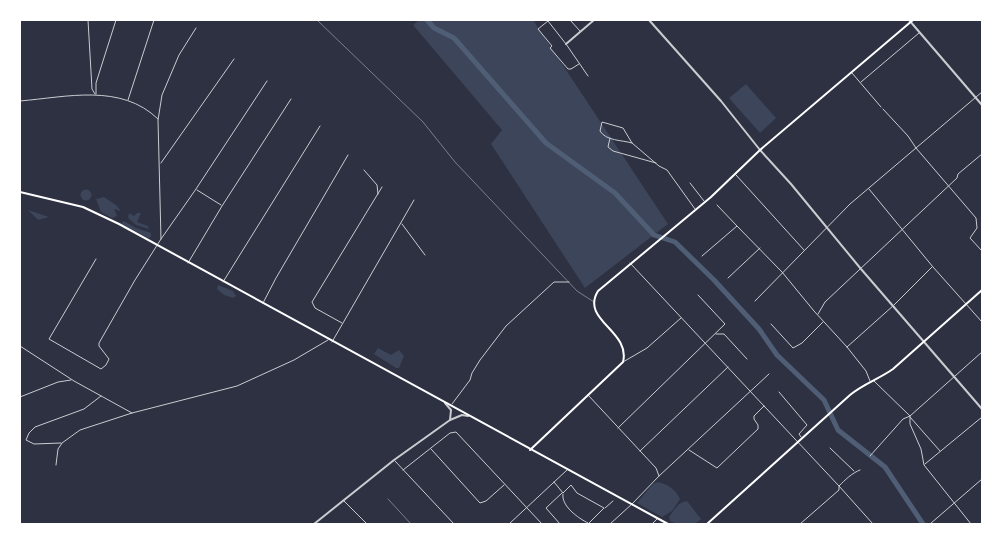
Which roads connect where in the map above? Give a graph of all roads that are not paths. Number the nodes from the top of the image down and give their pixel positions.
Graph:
1 (88, 20) edge
2 (116, 20) edge
3 (154, 20) edge
4 (317, 20) edge
5 (570, 20) edge
6 (594, 20) edge
7 (649, 20) edge
8 (911, 21) edge
9 (196, 28) dead end
10 (581, 32) junction
11 (919, 32) junction
12 (566, 44) junction
13 (234, 59) dead end
14 (579, 64) junction
15 (851, 72) junction
16 (588, 76) dead end
17 (268, 81) dead end
18 (861, 82) junction
19 (20, 92) edge
20 (982, 92) edge
21 (96, 94) junction
22 (976, 98) junction
23 (291, 99) dead end
24 (20, 101) edge
25 (128, 101) junction
26 (982, 106) edge
27 (158, 120) junction
28 (320, 126) dead end
29 (20, 135) edge
30 (610, 138) junction
31 (632, 143) junction
32 (916, 148) junction
33 (760, 150) junction
34 (982, 154) edge
35 (348, 155) dead end
36 (160, 164) junction
37 (656, 164) junction
38 (364, 170) dead end
39 (735, 175) junction
40 (690, 184) dead end
41 (949, 184) junction
42 (382, 187) dead end
43 (869, 188) junction
44 (196, 189) junction
45 (20, 192) edge
46 (378, 194) junction
47 (414, 200) dead end
48 (704, 201) junction
49 (717, 205) dead end
50 (222, 206) junction
51 (695, 209) junction
52 (401, 224) junction
53 (738, 226) junction
54 (826, 228) junction
55 (902, 228) junction
56 (161, 239) junction
57 (157, 245) junction
58 (760, 248) junction
59 (804, 251) junction
60 (982, 251) edge
61 (425, 255) dead end
62 (702, 256) dead end
63 (96, 259) dead end
64 (188, 263) junction
65 (630, 263) junction
66 (933, 267) junction
67 (861, 268) junction
68 (782, 272) junction
69 (728, 278) dead end
70 (223, 282) junction
71 (569, 282) junction
72 (982, 290) edge
73 (698, 295) dead end
74 (755, 301) dead end
75 (594, 302) junction
76 (263, 303) junction
77 (966, 304) junction
78 (894, 305) junction
79 (818, 315) junction
80 (682, 318) junction
81 (824, 322) junction
82 (982, 322) edge
83 (342, 323) junction
84 (771, 324) dead end
85 (715, 334) junction
86 (328, 340) junction
87 (332, 342) junction
88 (924, 342) junction
89 (707, 343) junction
90 (20, 346) edge
91 (847, 347) junction
92 (982, 352) edge
93 (747, 359) dead end
94 (623, 362) junction
95 (728, 366) junction
96 (769, 374) dead end
97 (955, 377) junction
98 (72, 380) junction
99 (873, 380) junction
100 (870, 382) junction
101 (751, 392) junction
102 (779, 392) dead end
103 (102, 395) junction
104 (588, 395) junction
105 (20, 398) edge
106 (444, 402) junction
107 (451, 405) junction
108 (764, 406) junction
109 (982, 409) edge
110 (132, 413) junction
111 (470, 416) junction
112 (910, 416) junction
113 (982, 417) edge
114 (450, 420) junction
115 (618, 428) junction
116 (802, 438) junction
117 (62, 442) junction
118 (797, 442) junction
119 (430, 448) junction
120 (830, 448) dead end
121 (530, 450) junction
122 (689, 450) junction
123 (940, 451) junction
124 (640, 452) junction
125 (870, 456) dead end
126 (394, 460) junction
127 (56, 465) dead end
128 (924, 465) junction
129 (403, 470) junction
130 (567, 470) junction
131 (860, 470) dead end
132 (855, 472) junction
133 (659, 476) junction
134 (982, 479) edge
135 (554, 482) junction
136 (504, 484) junction
137 (839, 486) junction
138 (563, 493) junction
139 (388, 498) dead end
140 (344, 500) junction
141 (613, 501) dead end
142 (632, 504) junction
143 (954, 504) junction
144 (526, 508) junction
145 (604, 508) junction
146 (657, 519) junction
147 (314, 524) edge
148 (367, 524) edge
149 (411, 524) edge
150 (454, 524) edge
151 (509, 524) edge
152 (542, 524) edge
153 (560, 524) edge
154 (588, 524) edge
155 (610, 524) edge
156 (652, 524) edge
157 (668, 524) edge
158 (706, 524) edge
159 (800, 524) edge
160 (873, 524) edge
161 (930, 524) edge
162 (971, 524) edge

1 - 21 street
2 - 21 street
3 - 25 street
4 - 71 lane
5 - 10 street
6 - 10 street
7 - 33 street
8 - 11 street
8 - 15 main road
9 - 27 street
10 - 12 street
11 - 18 street
11 - 22 street
12 - 14 street
12 - 14 street
13 - 36 street
14 - 16 street
15 - 18 street
15 - 33 main road
17 - 44 street
18 - 32 street
19 - 24 street
20 - 22 street
21 - 24 street
21 - 25 street
22 - 26 street
22 - 32 street
23 - 50 street
24 - 29 street
25 - 27 street
27 - 36 street
28 - 70 street
30 - 31 street
30 - 31 street
30 - 37 street
31 - 37 street
32 - 41 street
32 - 43 street
33 - 39 main road
33 - 54 street
34 - 41 street
35 - 76 street
36 - 56 street
37 - 51 street
38 - 46 street
39 - 48 main road
39 - 59 street
40 - 48 street
41 - 55 street
41 - 60 street
42 - 46 street
43 - 54 street
43 - 55 street
44 - 50 street
44 - 56 street
45 - 57 main road
46 - 83 street
47 - 52 street
48 - 51 main road
49 - 53 street
50 - 64 street
51 - 65 main road
52 - 61 street
52 - 83 street
53 - 58 street
53 - 62 street
54 - 59 street
54 - 67 street
55 - 66 street
55 - 67 street
56 - 57 street
57 - 63 street
57 - 64 main road
58 - 68 street
58 - 69 street
59 - 68 street
64 - 70 main road
65 - 75 main road
65 - 80 street
66 - 77 street
66 - 78 street
67 - 78 street
67 - 79 street
68 - 74 street
68 - 79 street
70 - 76 main road
71 - 75 lane
71 - 107 street
72 - 77 main road
73 - 85 street
75 - 94 main road
76 - 86 main road
77 - 82 street
77 - 88 main road
78 - 88 street
78 - 91 street
79 - 81 street
80 - 89 street
80 - 94 street
81 - 84 street
81 - 91 street
83 - 87 street
85 - 89 street
85 - 93 street
86 - 87 main road
86 - 110 street
87 - 106 main road
88 - 97 street
88 - 99 main road
89 - 95 street
89 - 115 street
90 - 98 street
91 - 100 street
92 - 97 street
94 - 104 main road
95 - 101 street
95 - 124 street
96 - 101 street
97 - 109 street
97 - 112 street
98 - 103 street
98 - 105 street
99 - 100 main road
99 - 112 street
100 - 116 main road
101 - 108 street
101 - 122 street
102 - 116 street
103 - 110 street
103 - 117 street
104 - 115 street
104 - 121 main road
106 - 107 main road
106 - 114 street
107 - 111 main road
108 - 118 street
108 - 122 street
110 - 117 street
111 - 114 street
111 - 121 main road
112 - 123 street
112 - 125 street
112 - 128 street
113 - 123 street
114 - 126 street
115 - 124 street
116 - 118 main road
117 - 127 street
118 - 137 street
118 - 158 main road
119 - 129 street
119 - 136 street
119 - 136 street
120 - 132 street
121 - 130 main road
122 - 133 street
123 - 128 street
124 - 133 street
126 - 129 street
126 - 140 street
128 - 143 street
129 - 150 street
130 - 135 street
130 - 142 main road
131 - 132 street
132 - 137 street
133 - 142 street
134 - 143 street
135 - 138 street
135 - 144 street
136 - 144 street
137 - 159 street
137 - 160 street
138 - 145 street
138 - 153 street
138 - 154 street
139 - 149 lane
140 - 147 street
140 - 148 street
141 - 145 street
142 - 146 main road
142 - 155 street
143 - 161 street
143 - 162 street
144 - 151 street
144 - 152 street
145 - 154 street
146 - 156 street
146 - 157 main road

